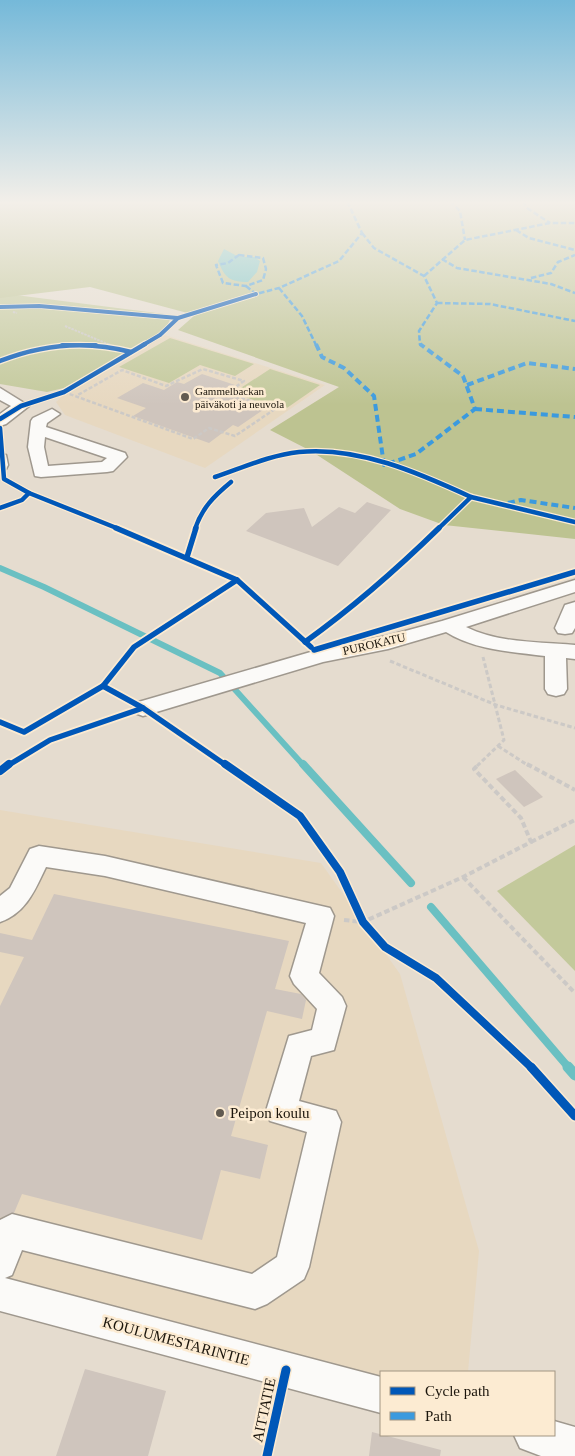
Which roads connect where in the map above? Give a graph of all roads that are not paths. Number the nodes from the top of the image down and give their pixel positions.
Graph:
1 (0, 393) edge
2 (52, 414) dead end
3 (0, 421) edge
4 (38, 428) junction
5 (0, 459) edge
6 (0, 465) edge
7 (565, 589) edge
8 (573, 609) edge
9 (449, 625) junction
10 (570, 634) edge
11 (479, 640) junction
12 (565, 651) edge
13 (556, 689) dead end
14 (143, 708) dead end
15 (0, 911) edge
16 (0, 1263) edge
17 (0, 1294) edge
18 (380, 1395) edge
19 (537, 1436) edge
20 (575, 1446) edge

1 - 3 street
2 - 4 street
4 - 4 street
5 - 6 street
7 - 8 street
7 - 9 street, PUROKATU
8 - 10 street
9 - 11 street
9 - 14 street, PUROKATU
10 - 11 street
11 - 12 street
12 - 13 street
15 - 16 street
17 - 18 street, KOULUMESTARINTIE
19 - 20 street

